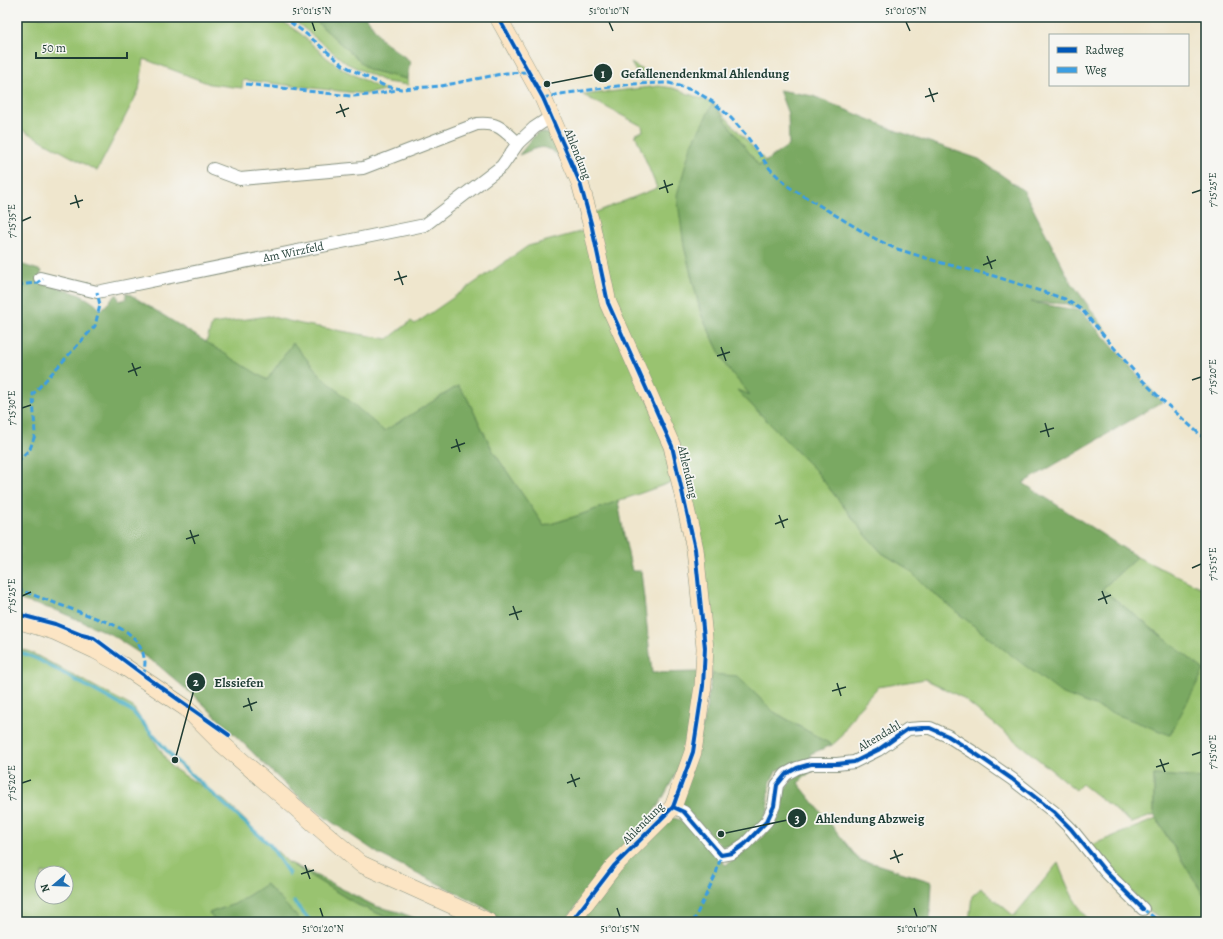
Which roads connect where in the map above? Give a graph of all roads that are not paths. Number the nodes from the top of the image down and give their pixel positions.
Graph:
1 (498, 17) edge
2 (552, 116) junction
3 (518, 143) junction
4 (213, 169) dead end
5 (40, 278) dead end
6 (17, 620) edge
7 (672, 807) junction
8 (1143, 909) dead end
9 (489, 922) edge
10 (571, 922) edge

1 - 2 street, Ahlendung
2 - 3 street, Am Wirzfeld
2 - 7 street, Ahlendung
3 - 4 street
3 - 5 street, Am Wirzfeld
6 - 9 street
7 - 8 street, Altendahl
7 - 10 street, Ahlendung

